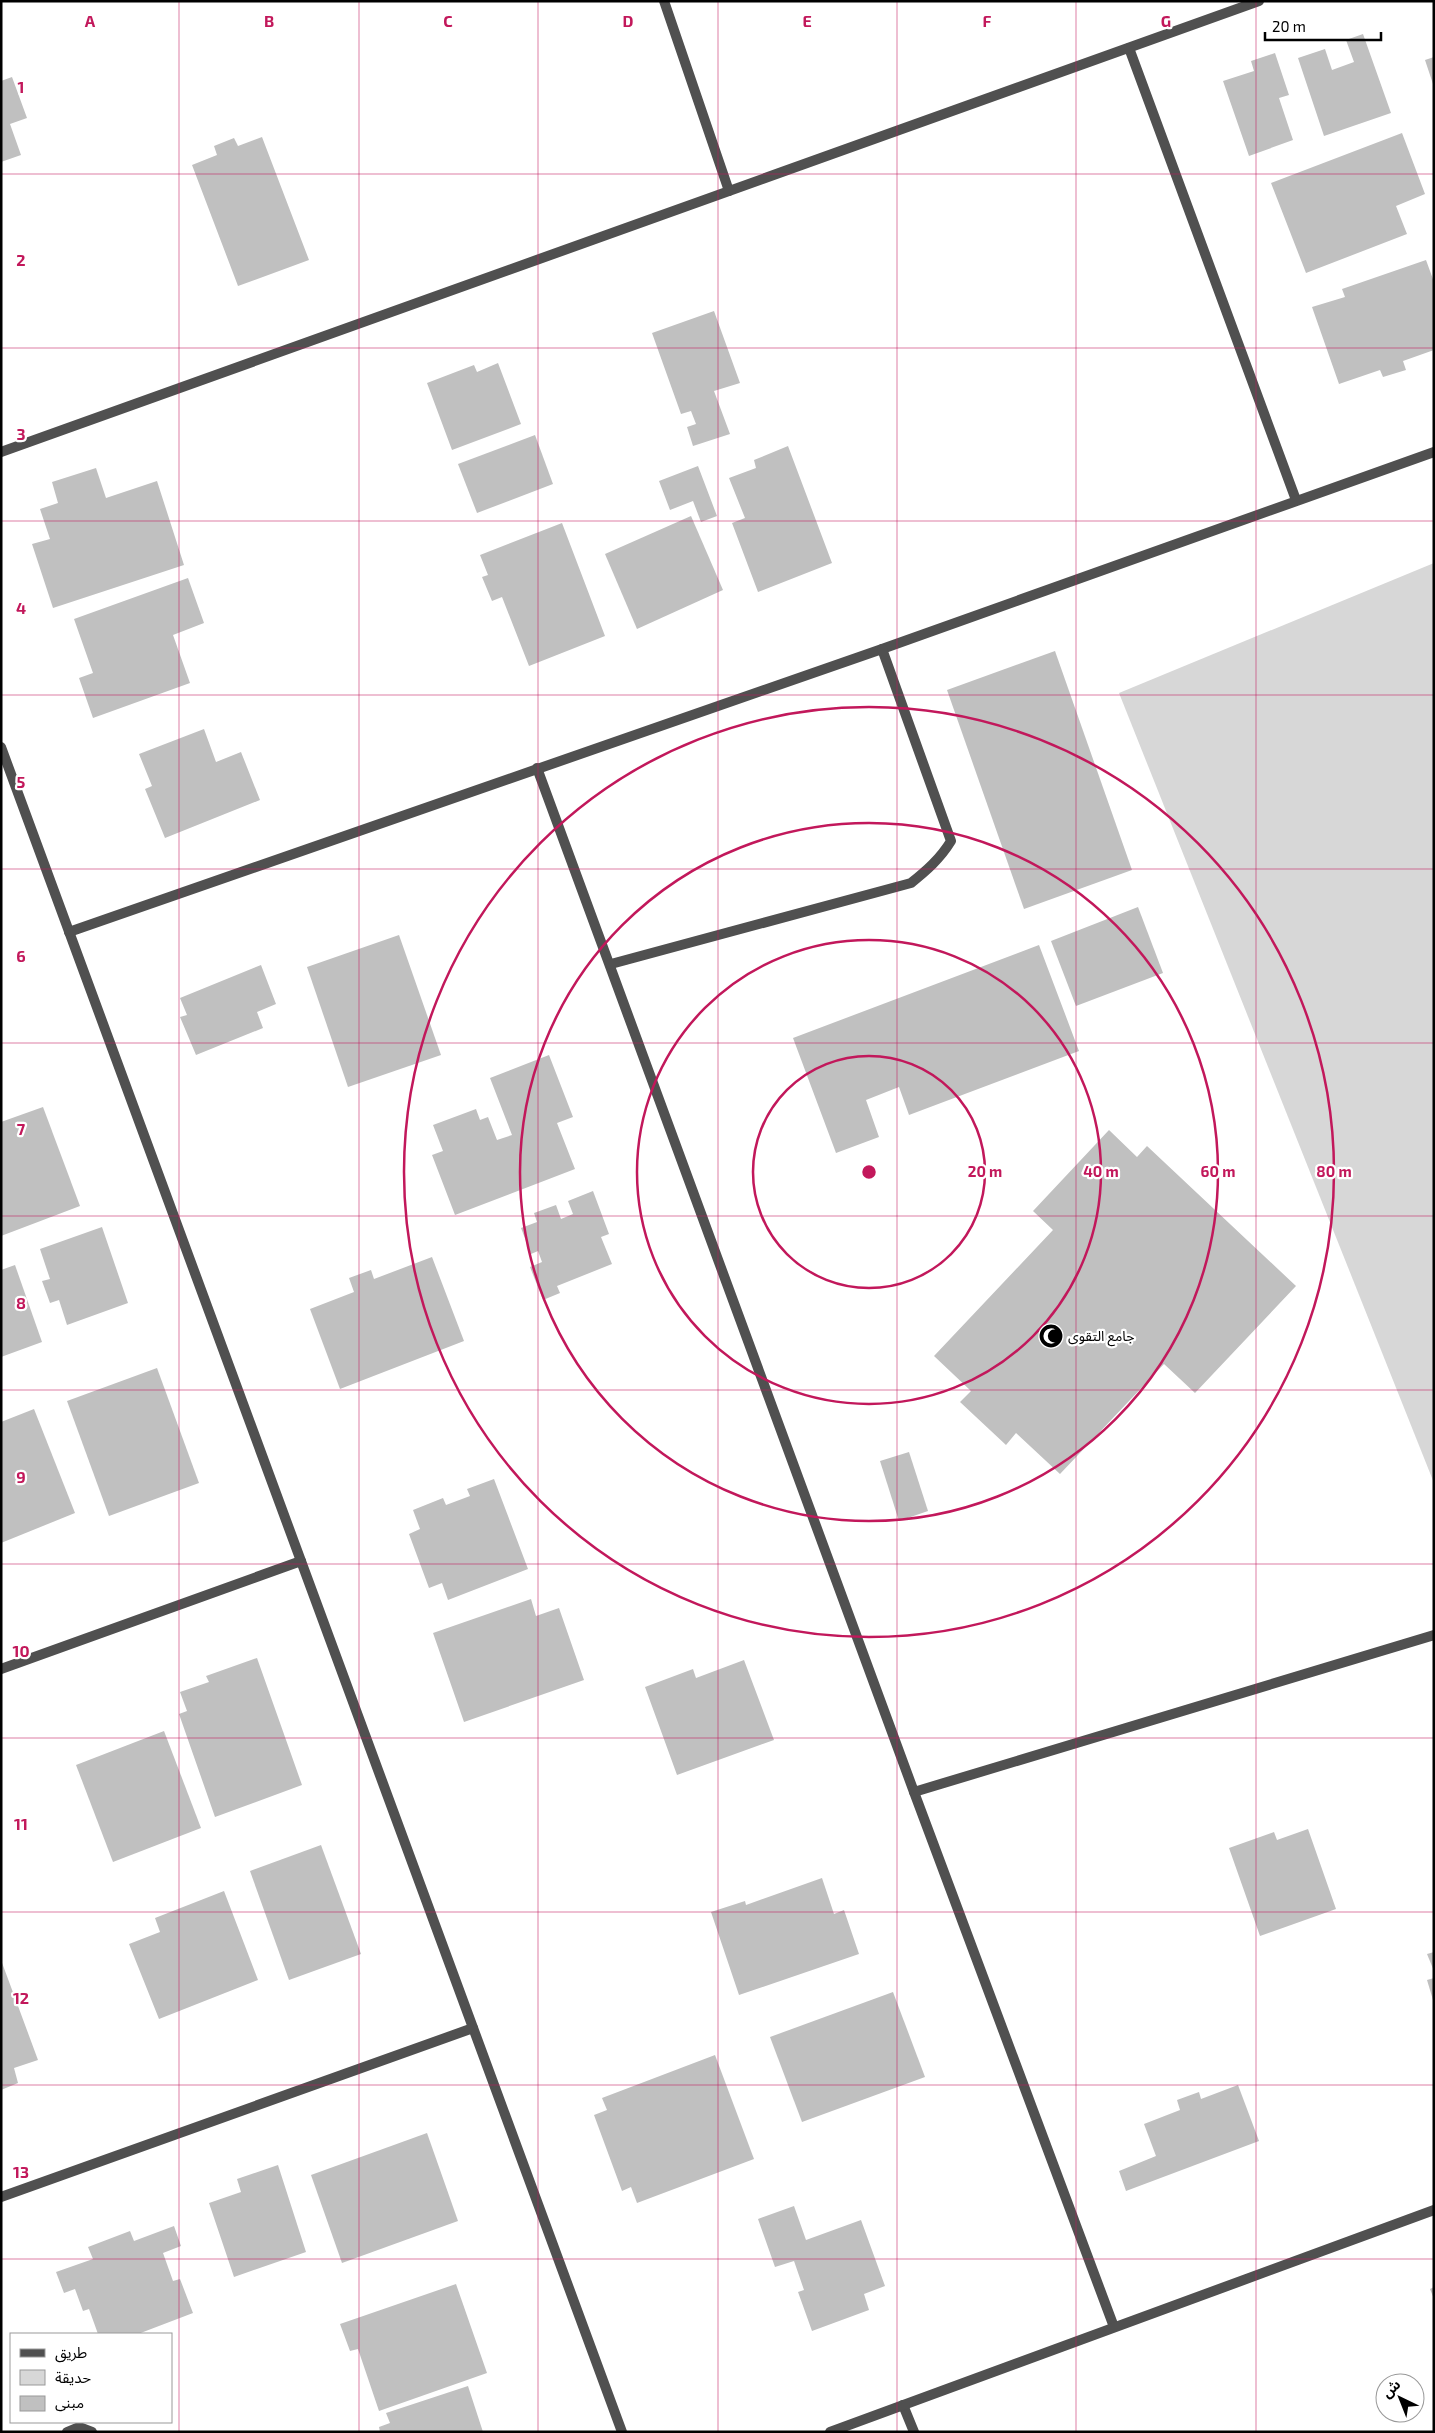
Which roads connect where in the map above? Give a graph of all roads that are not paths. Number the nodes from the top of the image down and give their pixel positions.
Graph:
1 (664, 1) edge
2 (1259, 1) edge
3 (1129, 48) junction
4 (729, 191) junction
5 (1, 452) edge
6 (1434, 452) edge
7 (1296, 500) junction
8 (882, 649) junction
9 (1, 748) edge
10 (538, 768) junction
11 (69, 932) junction
12 (611, 964) junction
13 (301, 1561) junction
14 (1434, 1635) edge
15 (1, 1669) edge
16 (914, 1792) junction
17 (473, 2028) junction
18 (1, 2197) edge
19 (1434, 2210) edge
20 (1114, 2327) junction
21 (903, 2405) junction
22 (67, 2432) edge
23 (92, 2432) edge
24 (622, 2432) edge
25 (830, 2432) edge
26 (914, 2432) edge

1 - 4 street
2 - 3 street
3 - 4 street
3 - 7 street
4 - 5 street
6 - 7 street
7 - 8 street
8 - 10 street
8 - 12 street
9 - 11 street
10 - 11 street
10 - 12 street
11 - 13 street
12 - 16 street
13 - 15 street
13 - 17 street
14 - 16 street
16 - 20 street
17 - 18 street
17 - 24 street
19 - 20 street
20 - 21 street
21 - 25 street
21 - 26 street
22 - 23 street

